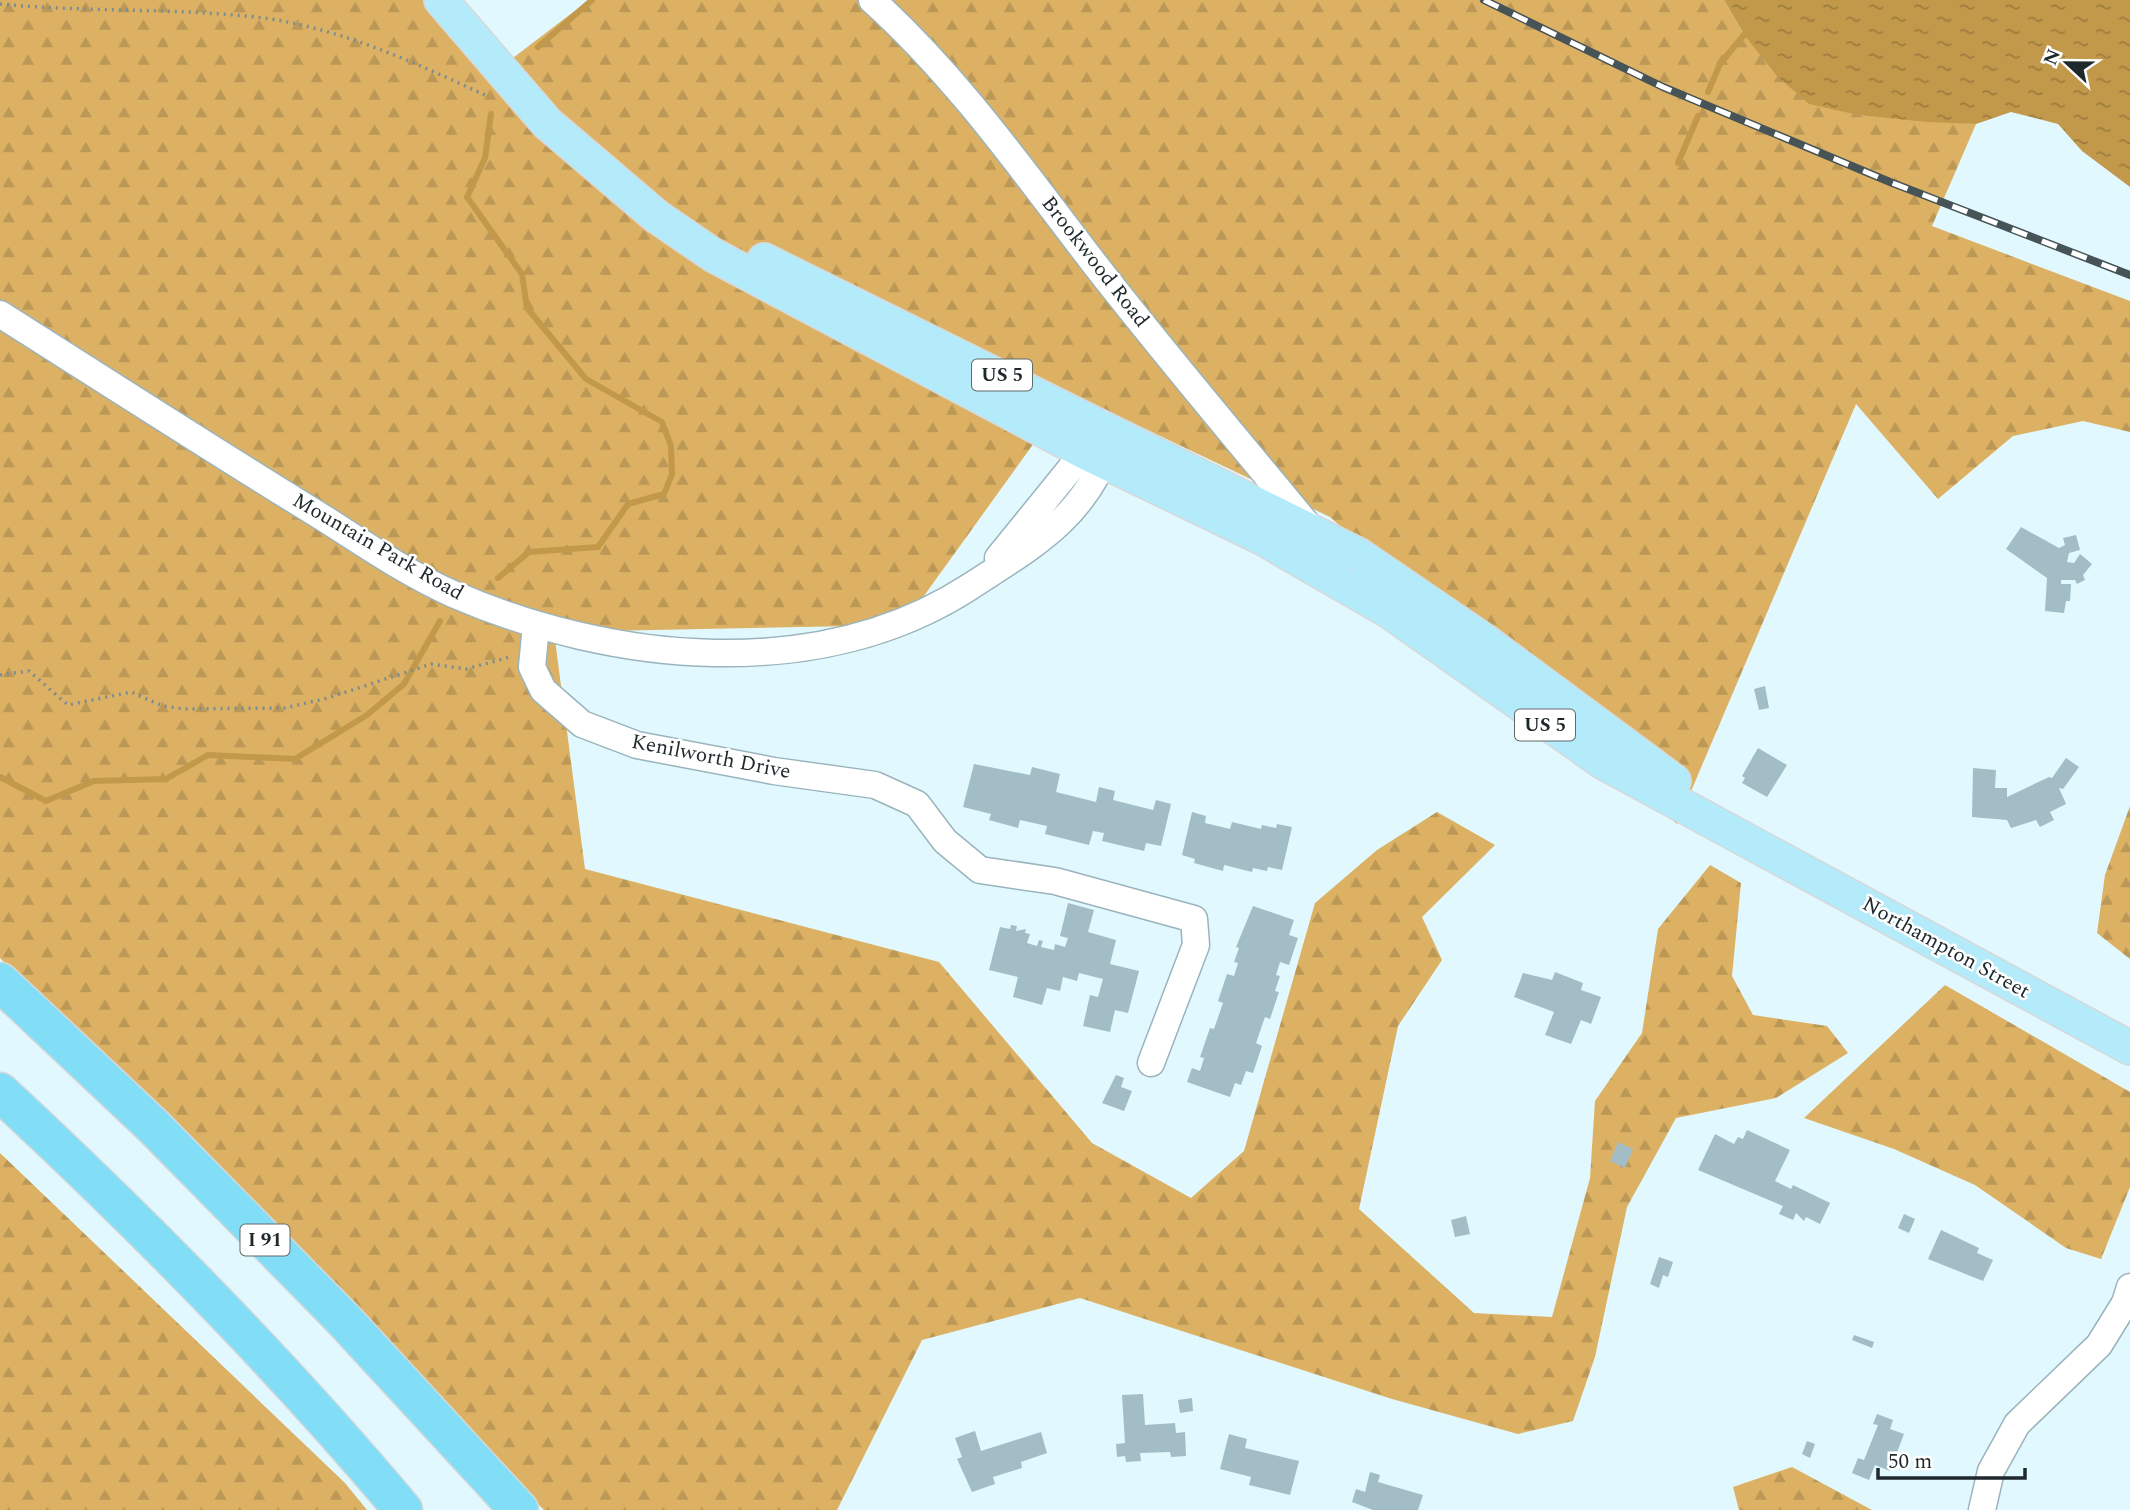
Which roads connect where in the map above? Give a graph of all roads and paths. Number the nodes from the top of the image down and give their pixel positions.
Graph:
1 (441, 0) edge
2 (872, 0) edge
3 (0, 5) edge
4 (496, 100) dead end
5 (0, 314) edge
6 (1102, 448) junction
7 (1312, 530) junction
8 (534, 637) junction
9 (0, 675) edge
10 (1763, 847) junction
11 (0, 982) edge
12 (2130, 1048) edge
13 (1151, 1063) dead end
14 (0, 1092) edge
15 (2130, 1287) edge
16 (403, 1510) edge
17 (519, 1510) edge
18 (1982, 1510) edge

1 - 6 main road, US 5
2 - 7 street, Brookwood Road
3 - 4 path
5 - 8 street, Mountain Park Road
6 - 7 main road, US 5
6 - 8 street, Mountain Park Road
6 - 10 main road, US 5
7 - 10 main road, US 5
8 - 9 path
8 - 13 street, Kenilworth Drive
10 - 12 main road, Northampton Street / US 5
11 - 17 highway, I 91
14 - 16 highway
15 - 18 street

